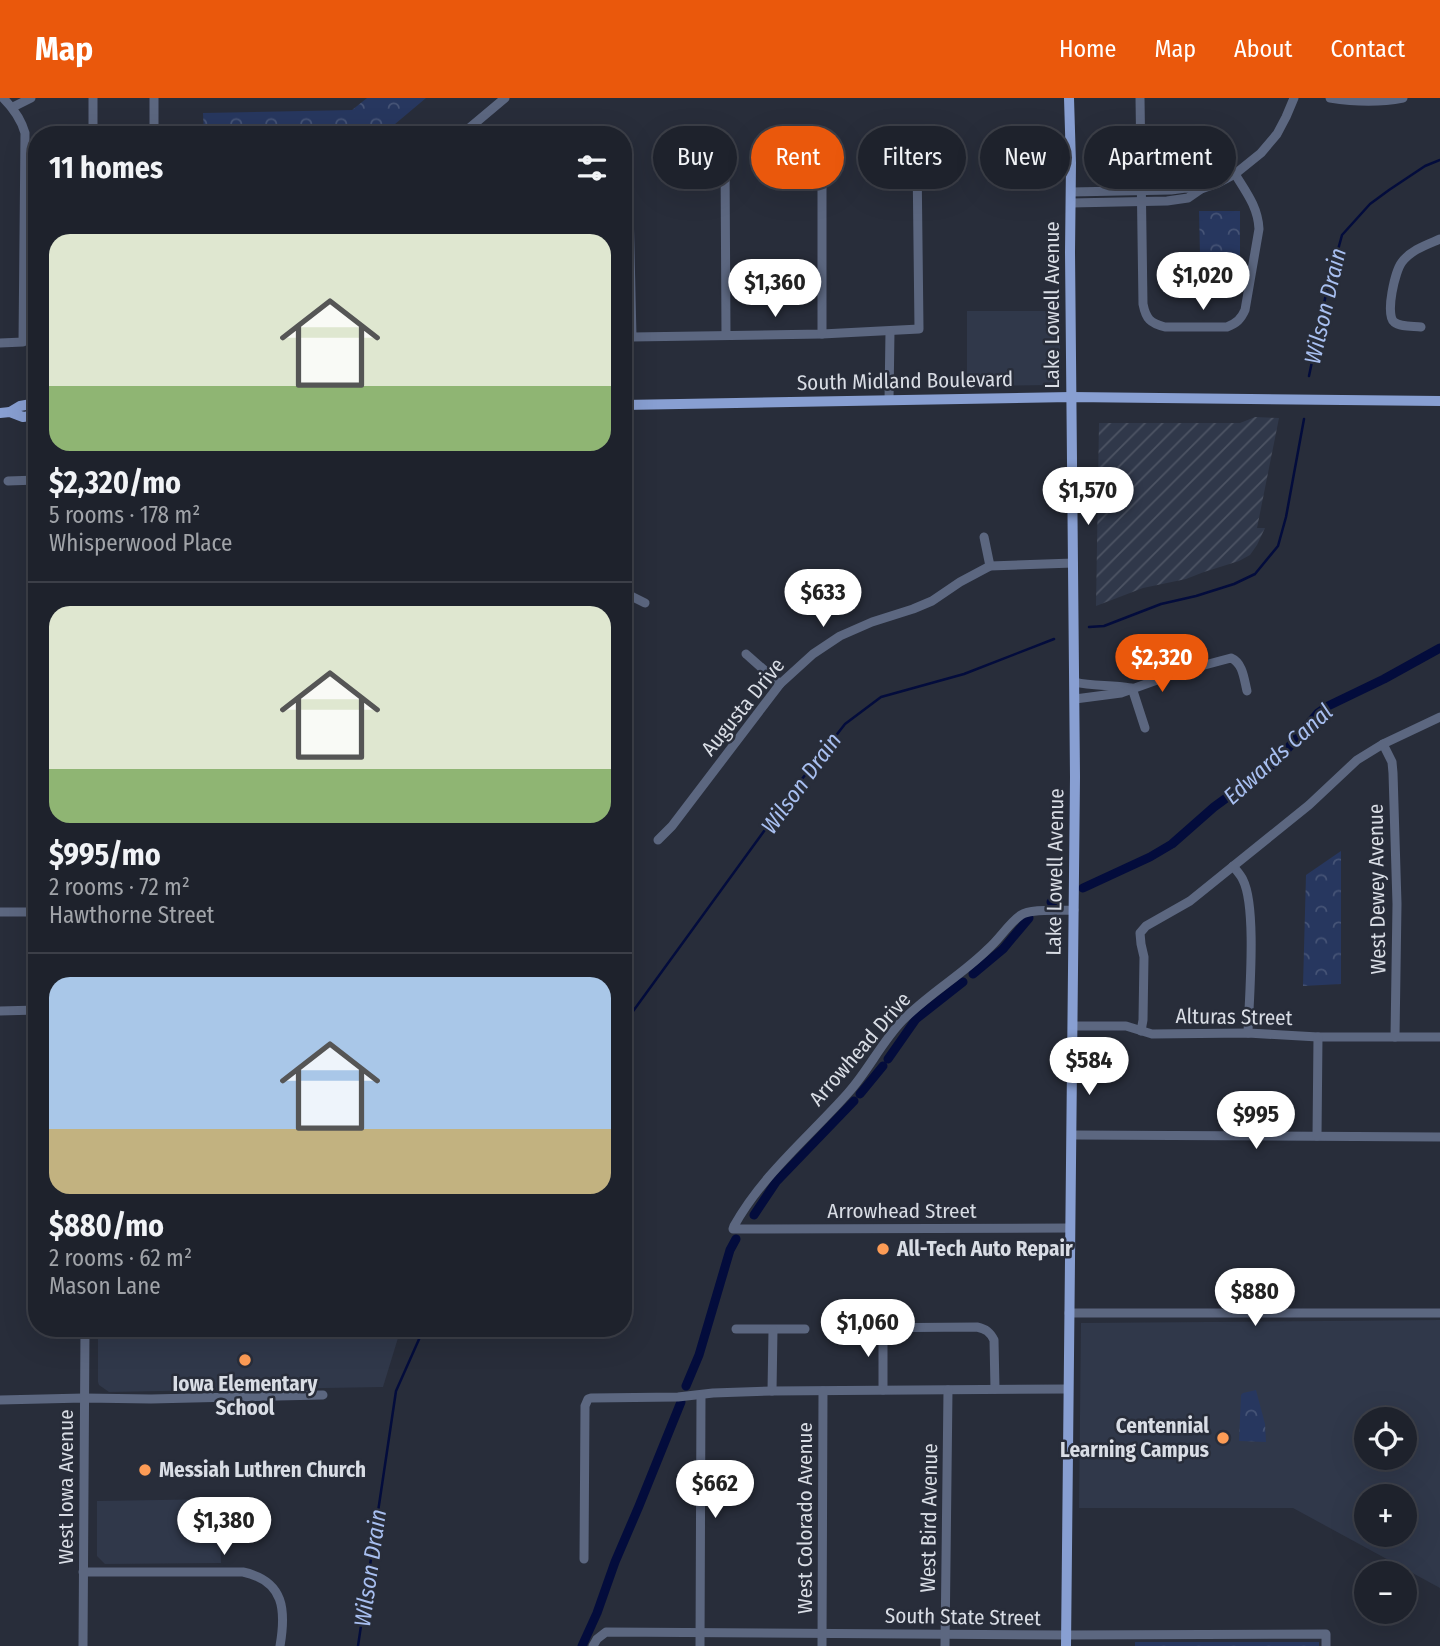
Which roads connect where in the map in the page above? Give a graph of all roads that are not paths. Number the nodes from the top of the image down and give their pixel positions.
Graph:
1 (3, 98) edge
2 (31, 98) edge
3 (93, 98) edge
4 (154, 98) edge
5 (505, 98) edge
6 (1069, 98) edge
7 (1140, 98) edge
8 (1294, 98) edge
9 (1330, 98) edge
10 (1403, 98) edge
11 (13, 107) junction
12 (93, 126) edge
13 (154, 126) edge
14 (472, 126) edge
15 (1071, 163) joint
16 (1236, 173) edge
17 (1236, 176) edge
18 (725, 189) edge
19 (822, 189) edge
20 (918, 189) edge
21 (1171, 189) edge
22 (1200, 189) edge
23 (1142, 191) junction
24 (1071, 198) junction
25 (1142, 202) junction
26 (1440, 239) edge
27 (1421, 327) dead end
28 (890, 331) junction
29 (822, 334) junction
30 (726, 335) junction
31 (632, 337) edge
32 (0, 343) edge
33 (1071, 397) junction
34 (889, 400) junction
35 (1440, 401) edge
36 (28, 405) edge
37 (632, 405) edge
38 (5, 412) edge
39 (28, 416) edge
40 (28, 480) edge
41 (8, 481) dead end
42 (984, 537) dead end
43 (1073, 564) junction
44 (990, 566) junction
45 (632, 596) edge
46 (645, 603) dead end
47 (746, 654) dead end
48 (1075, 682) junction
49 (780, 684) junction
50 (1132, 688) junction
51 (1247, 691) dead end
52 (1075, 699) junction
53 (1440, 717) edge
54 (1144, 728) dead end
55 (1383, 744) junction
56 (657, 840) dead end
57 (1233, 866) junction
58 (1074, 910) junction
59 (0, 912) edge
60 (28, 912) edge
61 (28, 1010) edge
62 (0, 1011) edge
63 (1073, 1026) junction
64 (1141, 1031) junction
65 (1248, 1033) junction
66 (1318, 1037) junction
67 (1395, 1037) junction
68 (1440, 1037) edge
69 (1073, 1135) junction
70 (1317, 1136) junction
71 (1440, 1137) edge
72 (1070, 1228) junction
73 (733, 1229) joint
74 (1069, 1312) junction
75 (1440, 1313) edge
76 (848, 1328) dead end
77 (883, 1328) junction
78 (736, 1329) dead end
79 (772, 1329) junction
80 (806, 1329) dead end
81 (85, 1337) edge
82 (995, 1389) junction
83 (883, 1390) junction
84 (947, 1390) junction
85 (1068, 1390) junction
86 (772, 1391) junction
87 (823, 1391) junction
88 (323, 1395) dead end
89 (701, 1395) junction
90 (84, 1398) junction
91 (0, 1399) edge
92 (584, 1559) dead end
93 (83, 1572) junction
94 (700, 1633) junction
95 (822, 1633) junction
96 (945, 1634) junction
97 (1066, 1641) edge
98 (83, 1646) edge
99 (280, 1646) edge
100 (593, 1646) edge
101 (700, 1646) edge
102 (822, 1646) edge
103 (945, 1646) edge
104 (1326, 1646) edge

1 - 11 street
2 - 11 street
3 - 12 street
4 - 13 street
5 - 14 street
6 - 15 main road, Lake Lowell Avenue
7 - 23 street
8 - 16 street
9 - 10 street
11 - 32 street
15 - 24 main road, Lake Lowell Avenue
17 - 25 street
18 - 30 street
19 - 29 street
20 - 28 street
21 - 23 street
22 - 25 street
23 - 24 street
23 - 25 street
24 - 25 street
24 - 33 main road, Lake Lowell Avenue
26 - 27 street
28 - 29 street
28 - 34 street
29 - 30 street
30 - 31 street
33 - 34 main road, South Midland Boulevard
33 - 35 main road, South Midland Boulevard
33 - 43 main road, Lake Lowell Avenue
34 - 37 main road, South Midland Boulevard
36 - 38 main road
38 - 39 main road
40 - 41 street
42 - 44 street
43 - 44 street, Augusta Drive
43 - 48 main road, Lake Lowell Avenue
44 - 49 street, Augusta Drive
45 - 46 street
47 - 49 street
48 - 50 street
48 - 52 main road, Lake Lowell Avenue
49 - 56 street, Augusta Drive
50 - 51 street
50 - 52 street
50 - 54 street
52 - 58 main road, Lake Lowell Avenue
53 - 55 street
55 - 57 street
55 - 67 street, West Dewey Avenue
57 - 64 street
57 - 65 street
58 - 63 main road, Lake Lowell Avenue
58 - 73 street, Arrowhead Drive
59 - 60 street
61 - 62 street
63 - 64 street, Alturas Street
63 - 69 main road, Lake Lowell Avenue
64 - 65 street, Alturas Street
65 - 66 street, Alturas Street
66 - 67 street, Alturas Street
66 - 70 street
67 - 68 street, Alturas Street
69 - 70 street
69 - 72 main road, Lake Lowell Avenue
70 - 71 street
72 - 73 street, Arrowhead Street
72 - 74 main road, Lake Lowell Avenue
74 - 75 street
74 - 85 main road, Lake Lowell Avenue
76 - 77 street
77 - 82 street
77 - 83 street
78 - 79 street
79 - 80 street
79 - 86 street
81 - 90 street, West Iowa Avenue
82 - 84 street
82 - 85 street
83 - 84 street
83 - 87 street
84 - 96 street, West Bird Avenue
85 - 97 main road, Lake Lowell Avenue
86 - 87 street
86 - 89 street
87 - 95 street, West Colorado Avenue
88 - 90 street
89 - 92 street
89 - 94 street
90 - 91 street
90 - 93 street, West Iowa Avenue
93 - 98 street, West Iowa Avenue
93 - 99 street
94 - 95 street, South State Street
94 - 100 street, South State Street
94 - 101 street
95 - 96 street, South State Street
95 - 102 street, West Colorado Avenue
96 - 97 street, South State Street
96 - 103 street, West Bird Avenue
97 - 104 street, South State Street

